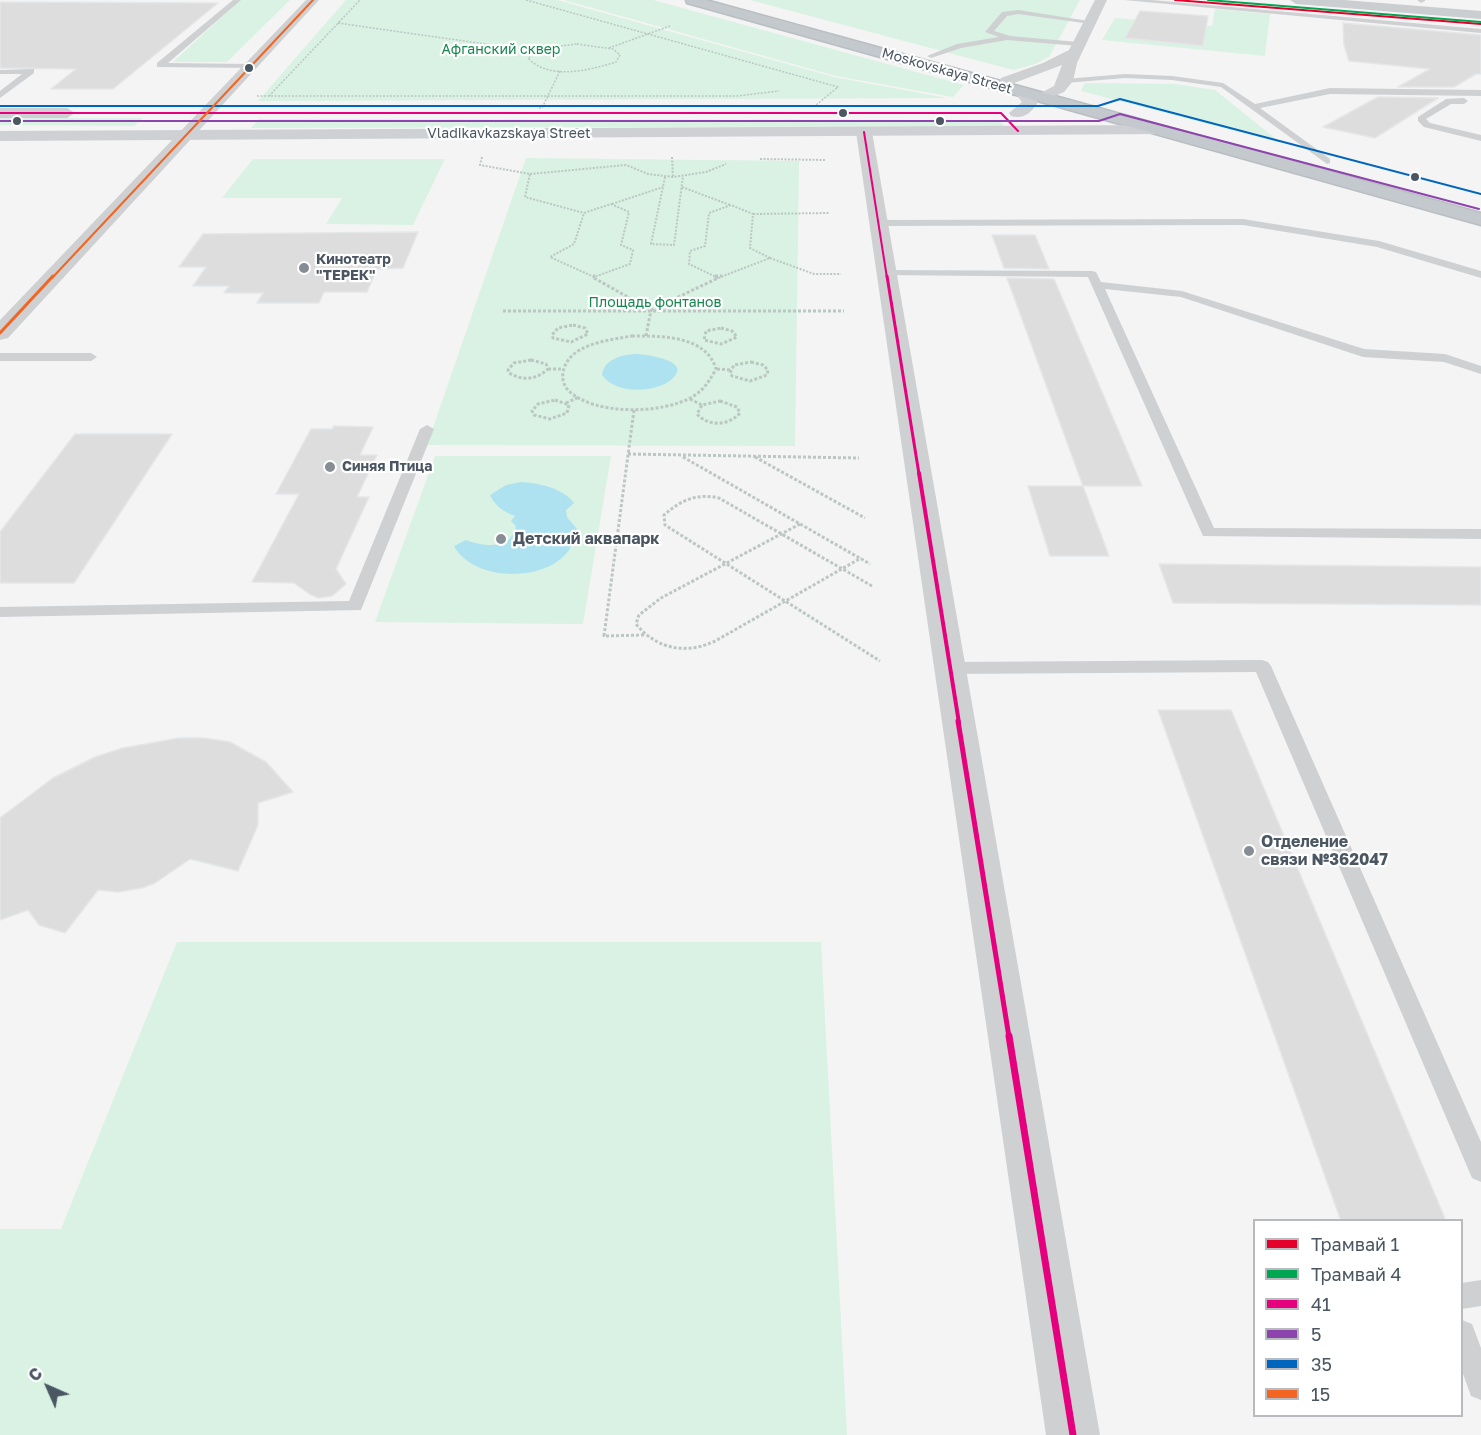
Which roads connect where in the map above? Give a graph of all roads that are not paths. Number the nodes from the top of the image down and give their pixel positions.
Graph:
1 (237, 0) edge
2 (313, 0) edge
3 (692, 0) edge
4 (725, 0) edge
5 (1101, 0) edge
6 (1128, 0) edge
7 (1296, 0) edge
8 (1405, 0) edge
9 (1421, 1) edge
10 (1481, 6) edge
11 (1481, 15) edge
12 (1060, 16) junction
13 (1091, 22) junction
14 (1056, 25) dead end
15 (1481, 31) edge
16 (1051, 33) dead end
17 (1009, 38) junction
18 (1047, 41) junction
19 (931, 56) junction
20 (1075, 56) junction
21 (252, 66) junction
22 (1089, 68) dead end
23 (0, 72) edge
24 (1125, 76) junction
25 (1009, 82) junction
26 (1062, 85) junction
27 (1022, 92) junction
28 (1481, 93) edge
29 (0, 95) edge
30 (1041, 98) junction
31 (1481, 102) edge
32 (1120, 106) junction
33 (1253, 107) junction
34 (0, 113) edge
35 (1009, 113) junction
36 (207, 114) junction
37 (1099, 114) junction
38 (1157, 130) junction
39 (1018, 131) junction
40 (864, 132) junction
41 (0, 136) edge
42 (184, 136) junction
43 (1481, 138) edge
44 (1328, 161) junction
45 (1481, 202) edge
46 (1481, 219) edge
47 (879, 223) junction
48 (887, 273) junction
49 (1481, 275) edge
50 (1097, 285) junction
51 (0, 333) edge
52 (0, 357) edge
53 (91, 357) dead end
54 (1481, 370) edge
55 (427, 429) dead end
56 (1481, 534) edge
57 (0, 612) edge
58 (950, 668) junction
59 (1481, 1170) edge
60 (1481, 1293) edge
61 (1463, 1296) edge
62 (1463, 1339) edge
63 (1481, 1386) edge
64 (1073, 1435) edge

1 - 21 lane
2 - 21 street
3 - 25 highway, Moskovskaya Street
4 - 19 highway, Moskovskaya Street
5 - 13 street
6 - 15 lane
7 - 11 main road
8 - 9 main road
9 - 10 main road
12 - 13 lane
12 - 14 lane
12 - 17 lane
13 - 20 street
16 - 18 lane
17 - 18 lane
17 - 19 lane
18 - 20 lane
19 - 25 highway, Moskovskaya Street
20 - 25 street
20 - 26 street
21 - 36 street
22 - 24 lane
23 - 29 lane
24 - 26 lane
24 - 33 lane
25 - 26 highway, Moskovskaya Street
25 - 27 highway, Moskovskaya Street
26 - 30 street
26 - 32 highway, Moskovskaya Street
27 - 30 highway, Moskovskaya Street
27 - 35 main road
28 - 33 lane
30 - 37 highway, Moskovskaya Street
31 - 43 lane
32 - 37 main road, Vladikavkazskaya Street
32 - 44 highway, Moskovskaya Street
33 - 44 lane
34 - 36 main road, Vladikavkazskaya Street
35 - 36 main road, Vladikavkazskaya Street
35 - 37 main road, Vladikavkazskaya Street
35 - 39 main road
36 - 42 street
37 - 38 highway, Moskovskaya Street
38 - 39 main road, Vladikavkazskaya Street
38 - 46 highway, Moskovskaya Street
39 - 40 main road, Vladikavkazskaya Street
40 - 42 main road, Vladikavkazskaya Street
40 - 47 street
41 - 42 main road, Vladikavkazskaya Street
42 - 51 street
44 - 45 highway, Moskovskaya Street
47 - 48 street
47 - 49 lane
48 - 50 lane
48 - 58 street
50 - 54 lane
50 - 56 lane
52 - 53 lane
55 - 57 lane
58 - 59 lane
58 - 64 street
60 - 61 lane
62 - 63 lane

